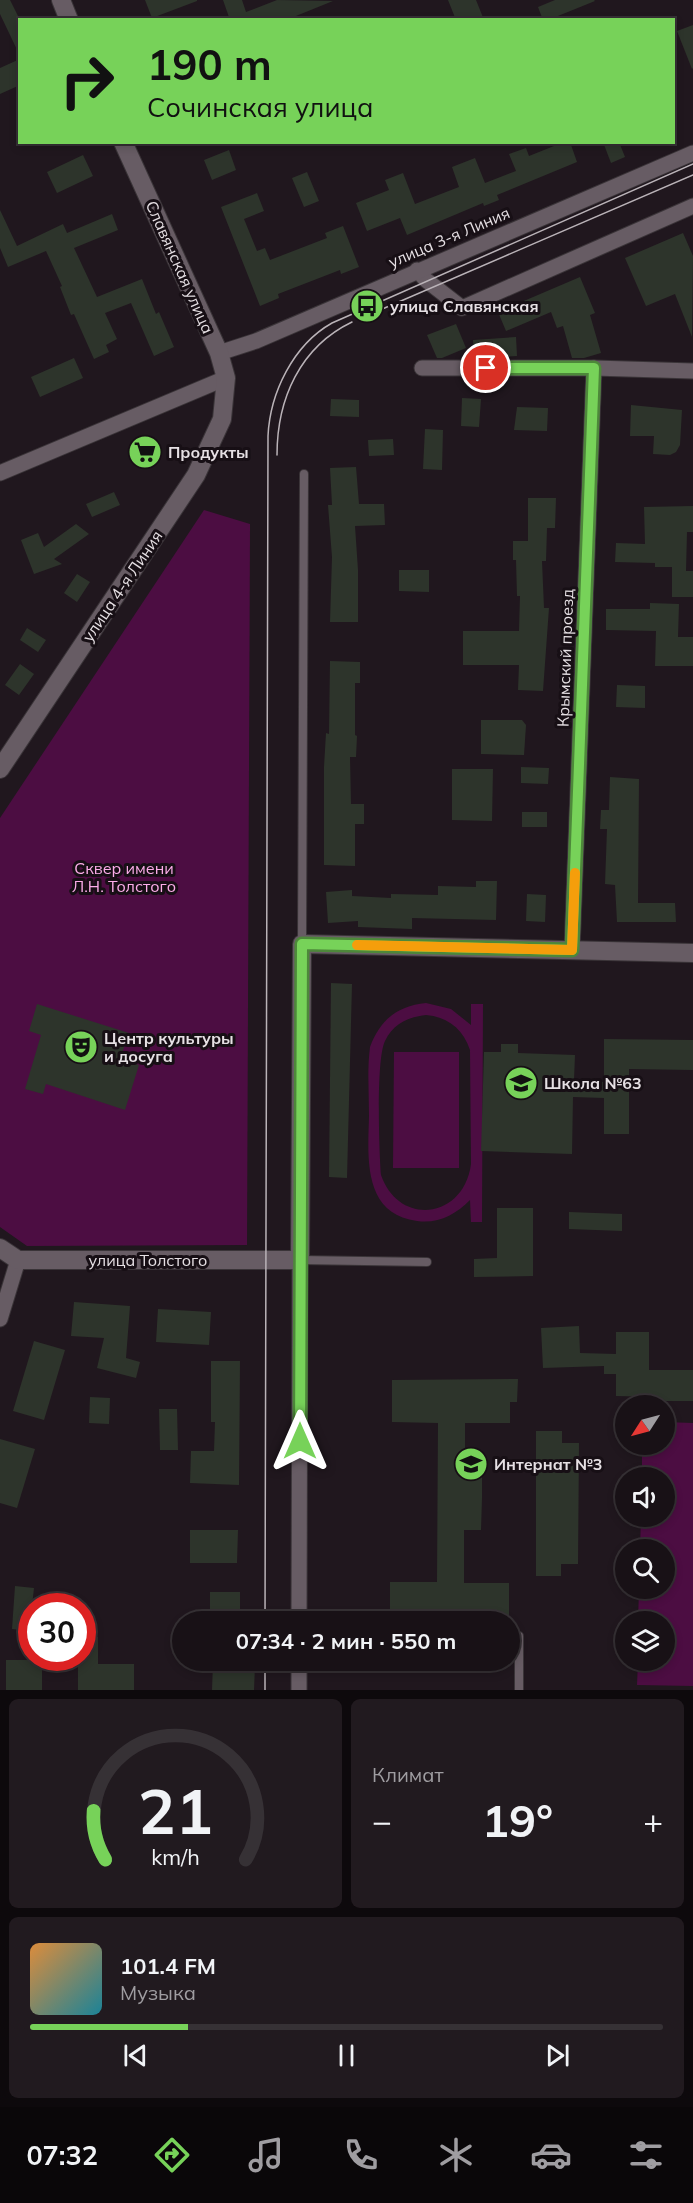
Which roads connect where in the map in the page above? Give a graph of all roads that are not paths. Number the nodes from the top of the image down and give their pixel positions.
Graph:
1 (61, 0) edge
2 (68, 18) edge
3 (124, 144) edge
4 (693, 153) edge
5 (693, 206) edge
6 (417, 270) junction
7 (219, 353) junction
8 (422, 368) dead end
9 (594, 368) junction
10 (693, 371) edge
11 (226, 386) junction
12 (0, 474) edge
13 (304, 474) dead end
14 (0, 769) edge
15 (302, 944) junction
16 (572, 950) junction
17 (693, 953) edge
18 (0, 1248) edge
19 (18, 1260) junction
20 (300, 1260) junction
21 (427, 1262) dead end
22 (0, 1319) edge
23 (299, 1611) edge
24 (299, 1671) edge
25 (519, 1671) edge
26 (299, 1690) edge
27 (519, 1690) edge

1 - 2 street
3 - 7 street, Славянская улица
4 - 6 street, улица 3-я Линия
5 - 6 street
6 - 7 street, улица 3-я Линия
7 - 11 street, Славянская улица
8 - 9 street
9 - 10 street
9 - 16 street, Крымский проезд
11 - 12 street
11 - 14 street, улица 4-я Линия
13 - 15 lane
15 - 16 street
15 - 20 street
16 - 17 street
18 - 19 street
19 - 20 street, улица Толстого
19 - 22 street
20 - 21 lane
20 - 23 street
24 - 26 street
25 - 27 lane

